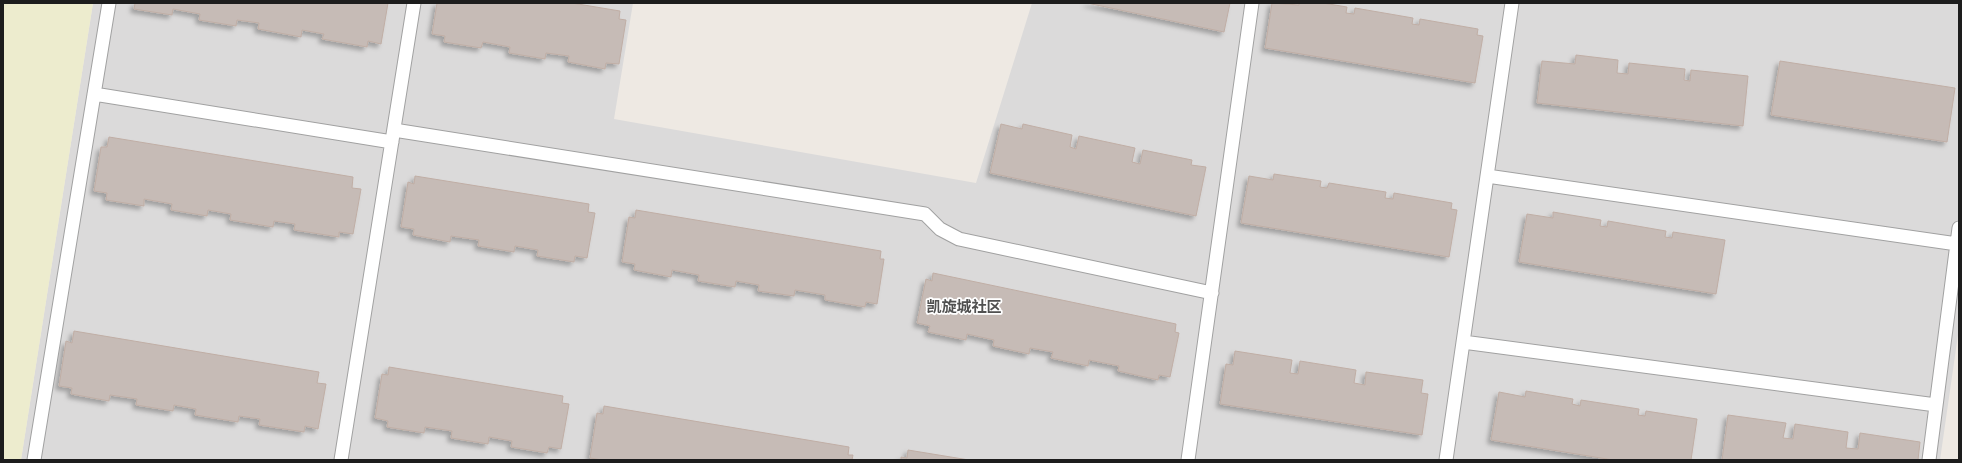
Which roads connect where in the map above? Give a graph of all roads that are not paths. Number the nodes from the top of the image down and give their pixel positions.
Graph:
1 (109, 3) edge
2 (414, 3) edge
3 (1252, 3) edge
4 (1512, 3) edge
5 (94, 94) junction
6 (393, 136) junction
7 (1487, 176) junction
8 (1959, 228) edge
9 (1957, 244) junction
10 (1212, 293) junction
11 (1463, 342) junction
12 (1936, 405) junction
13 (34, 460) edge
14 (341, 460) edge
15 (1188, 460) edge
16 (1446, 460) edge
17 (1929, 460) edge

1 - 5 lane
2 - 6 lane
3 - 10 lane
4 - 7 lane
5 - 6 lane
5 - 13 lane
6 - 10 lane
6 - 14 lane
7 - 9 lane
7 - 11 lane
8 - 9 lane
9 - 12 lane
10 - 15 lane
11 - 12 lane
11 - 16 lane
12 - 17 lane

